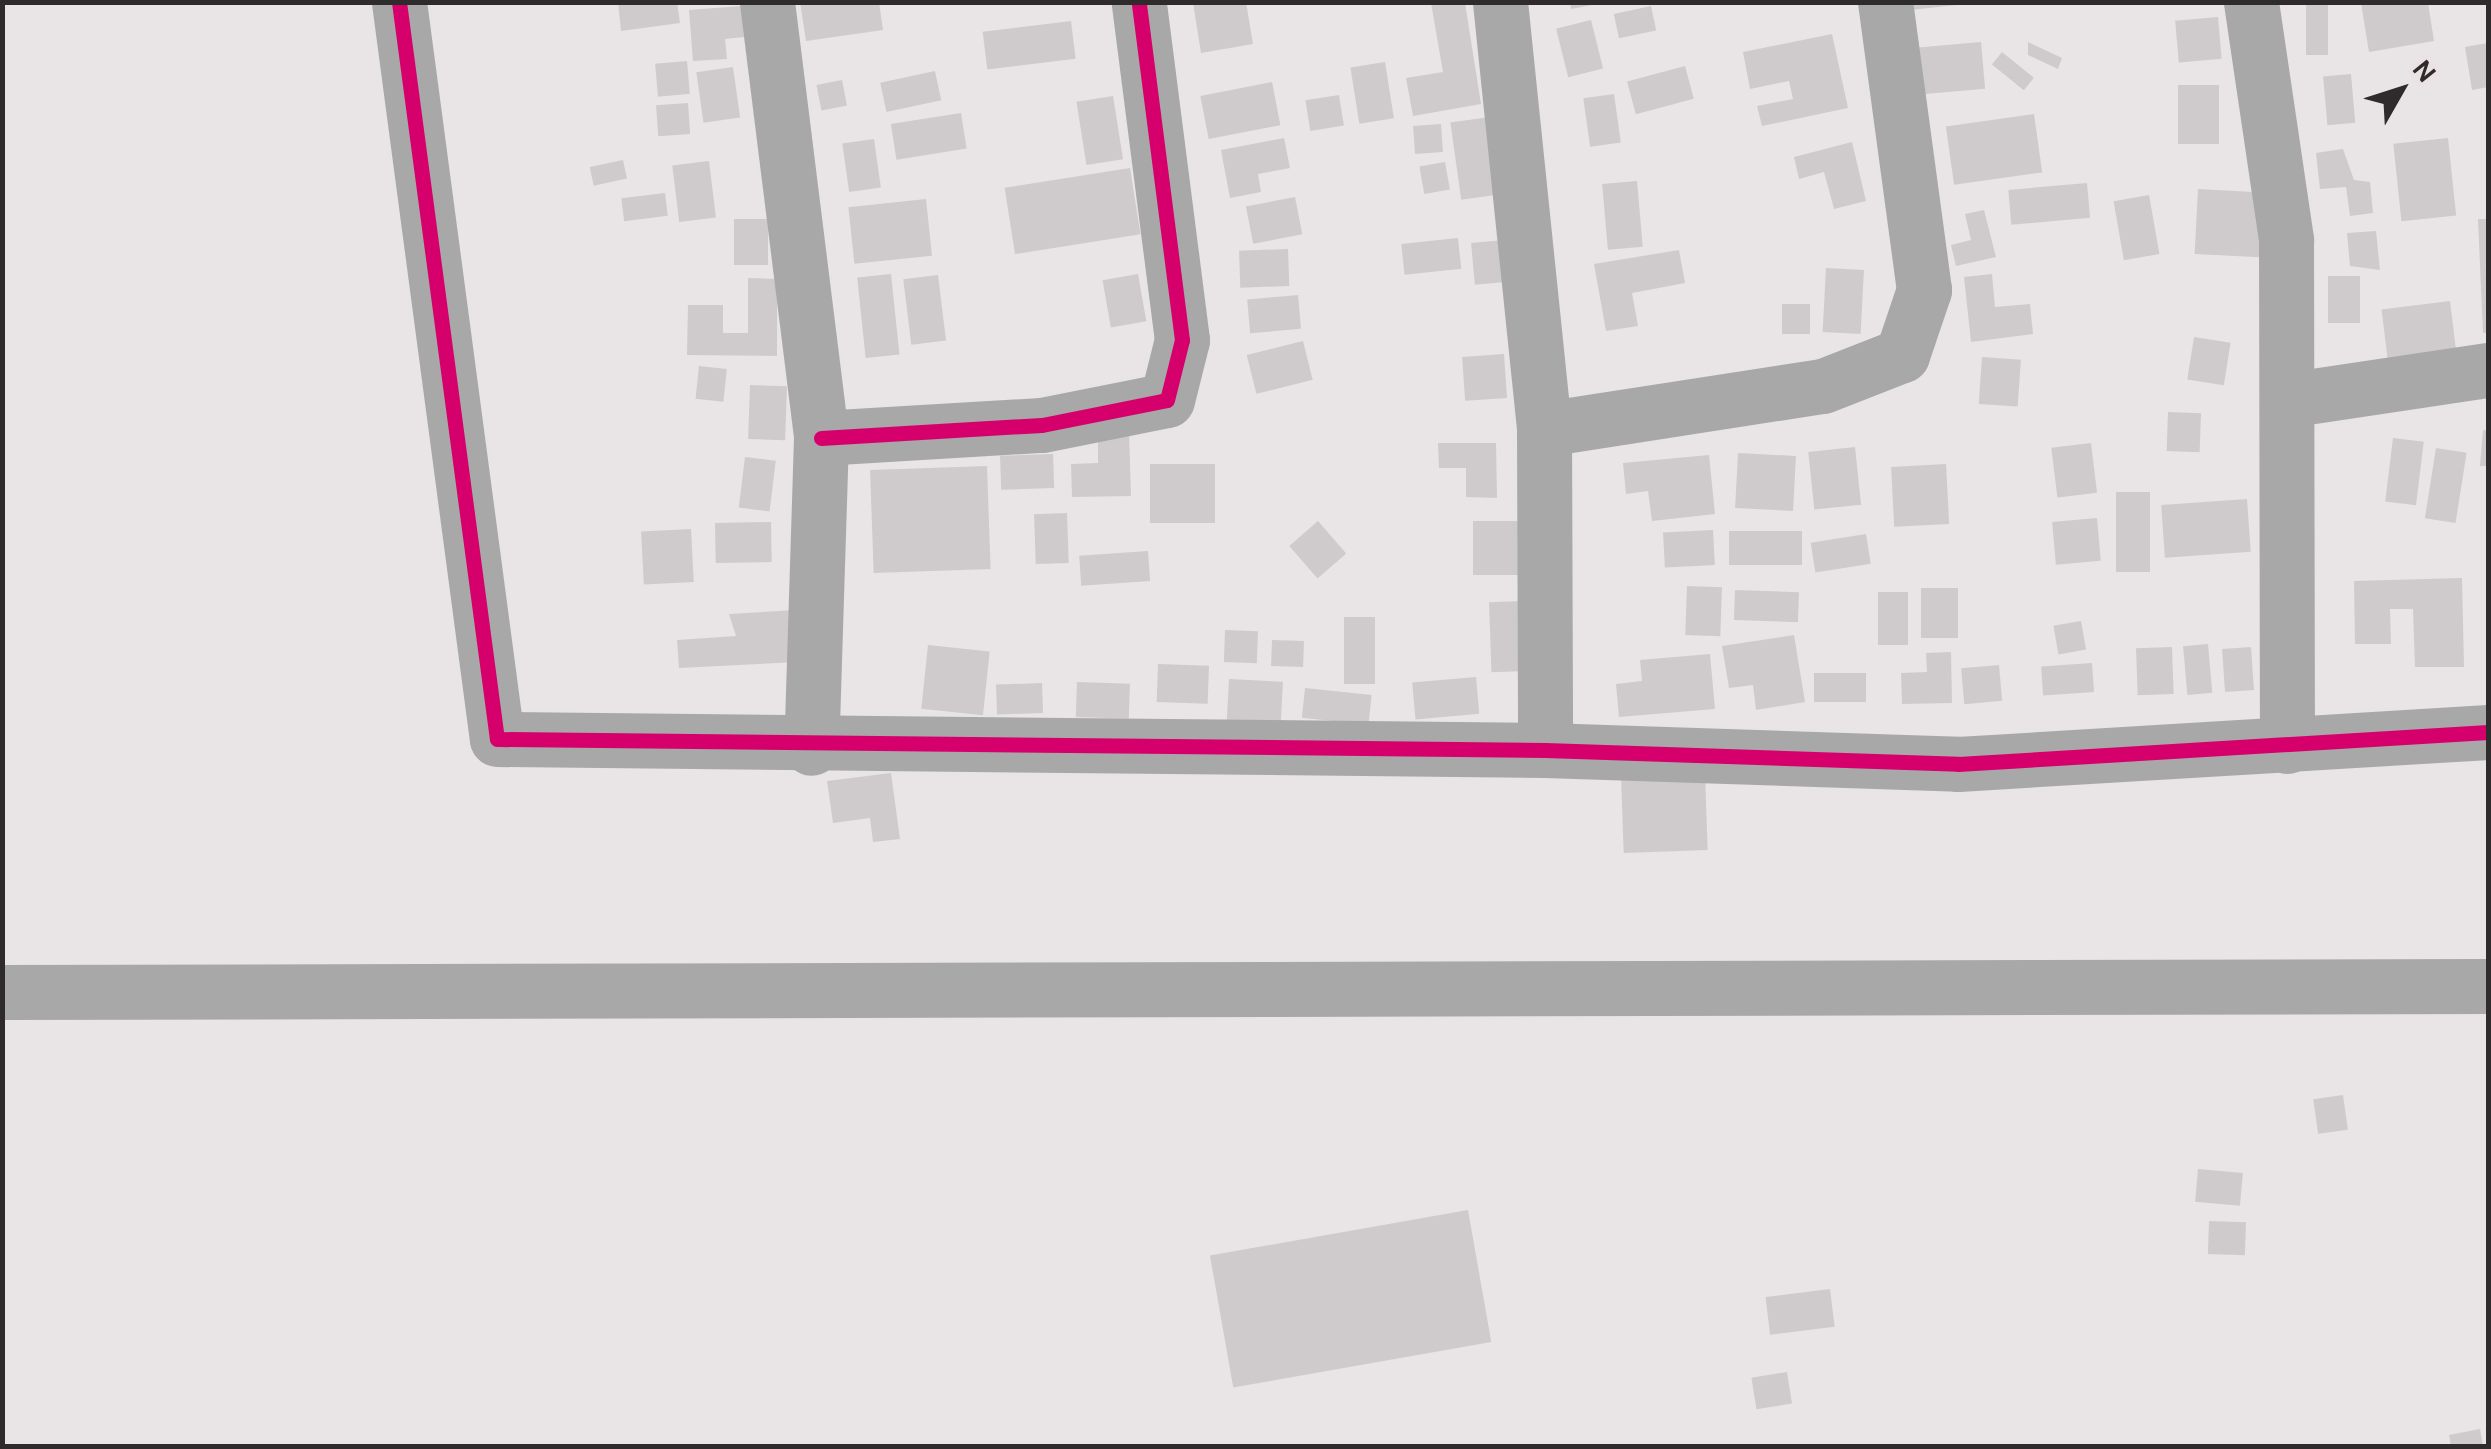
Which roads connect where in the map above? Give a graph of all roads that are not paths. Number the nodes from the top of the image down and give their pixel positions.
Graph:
1 (398, 2) edge
2 (767, 2) edge
3 (1140, 2) edge
4 (1500, 2) edge
5 (1886, 2) edge
6 (2251, 2) edge
7 (2488, 370) edge
8 (2293, 400) junction
9 (1544, 430) junction
10 (821, 438) junction
11 (2488, 732) edge
12 (2286, 746) junction
13 (812, 748) junction
14 (1545, 750) junction
15 (2488, 986) edge
16 (2, 992) edge

1 - 13 street
2 - 10 street
3 - 10 street
4 - 9 street
5 - 9 street
6 - 8 street
7 - 8 street
8 - 12 street
9 - 14 street
10 - 13 street
11 - 12 street
12 - 14 street
13 - 14 street
15 - 16 main road

